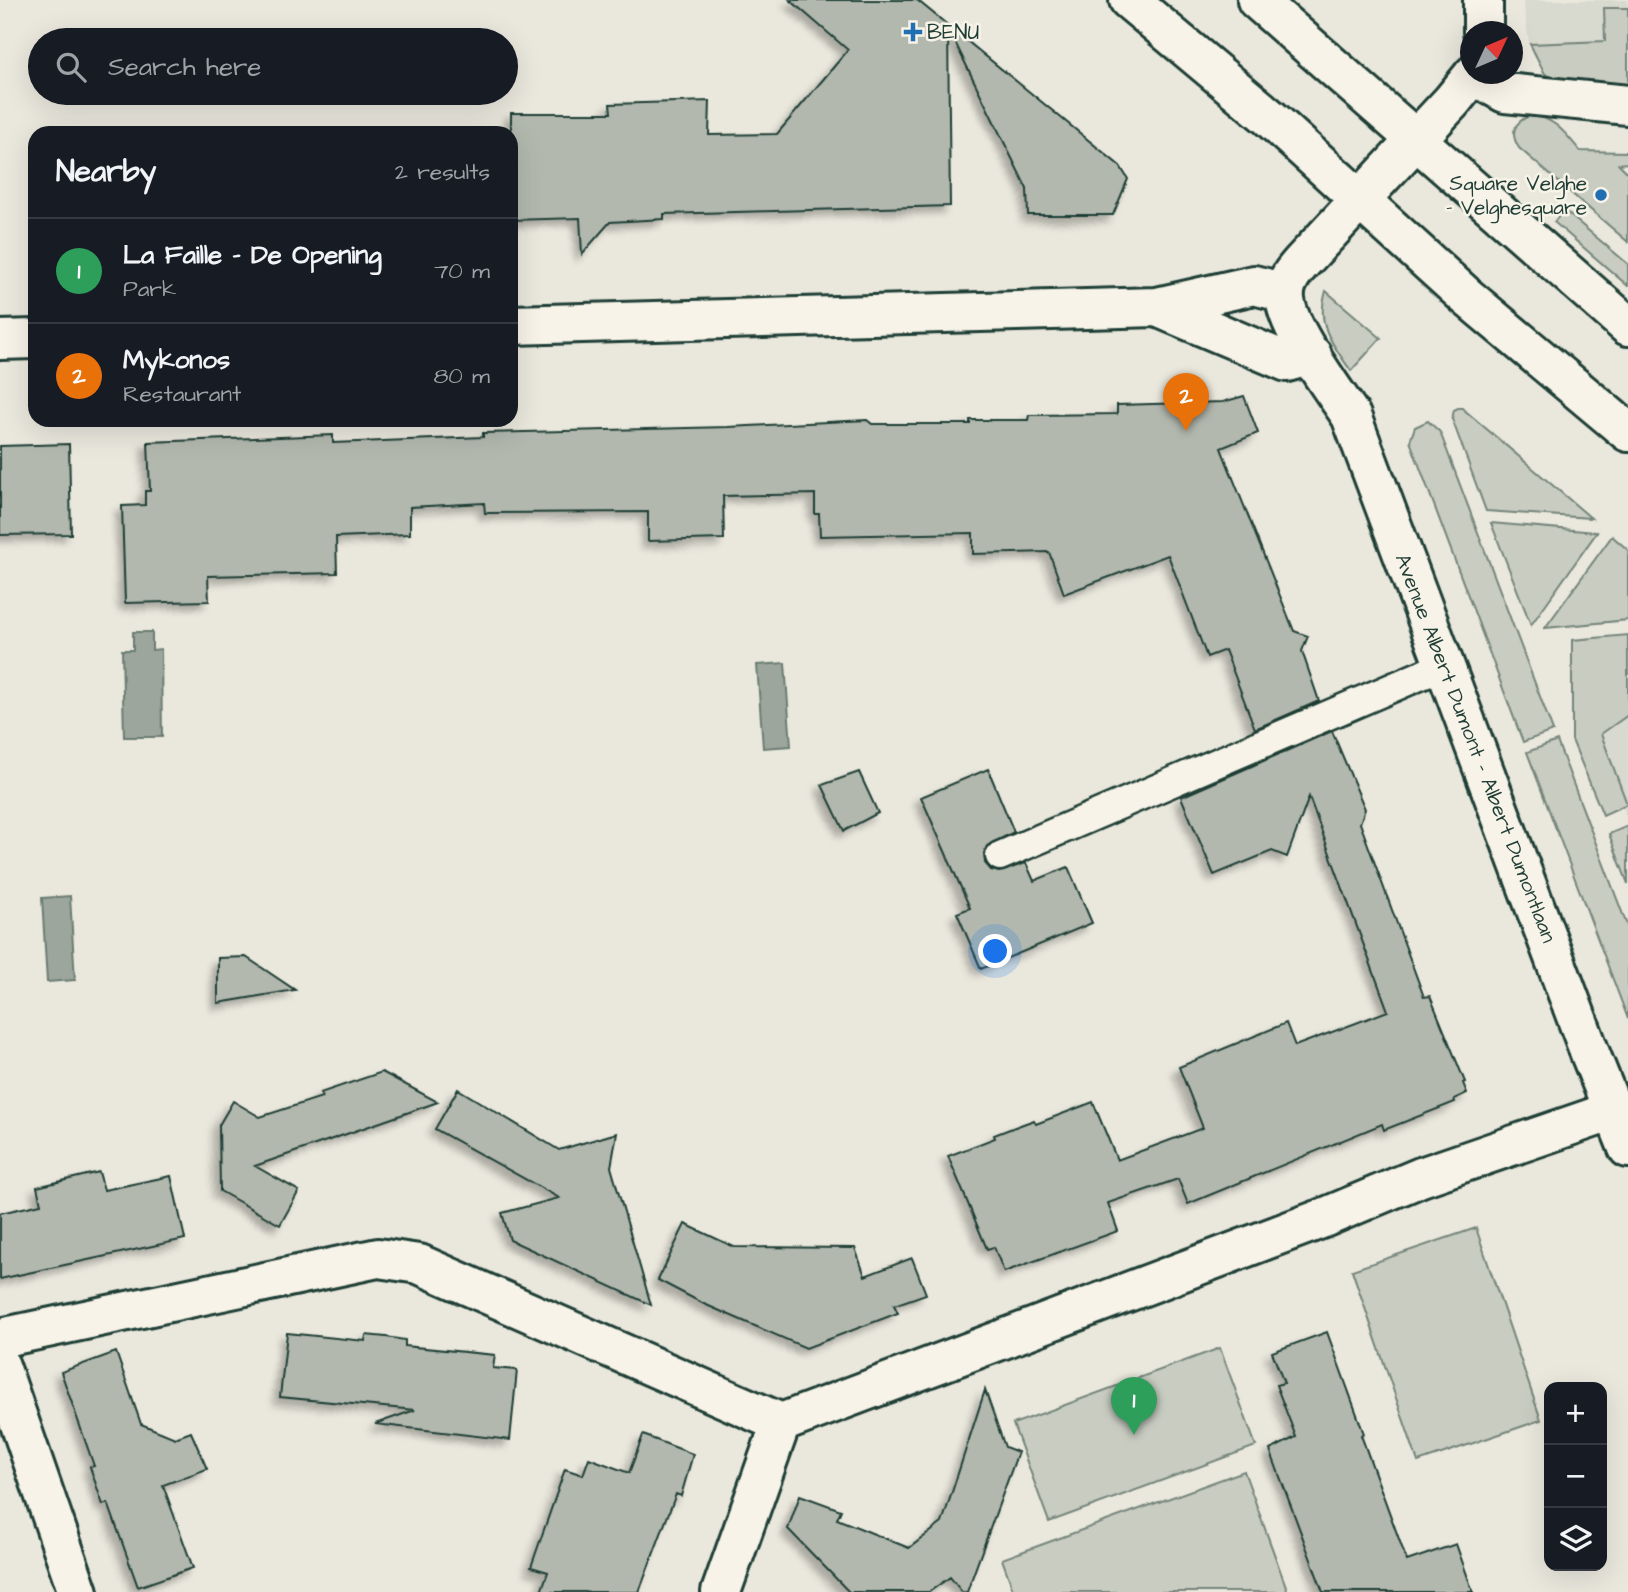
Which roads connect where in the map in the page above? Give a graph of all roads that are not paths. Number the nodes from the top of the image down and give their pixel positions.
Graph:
1 (1129, 0) edge
2 (1257, 0) edge
3 (1483, 0) edge
4 (1483, 21) edge
5 (1465, 84) edge
6 (1490, 84) edge
7 (1628, 105) edge
8 (1416, 140) junction
9 (1360, 199) junction
10 (1285, 293) junction
11 (1157, 307) junction
12 (518, 325) edge
13 (1628, 326) edge
14 (28, 339) edge
15 (0, 340) edge
16 (1312, 355) junction
17 (1628, 432) edge
18 (1445, 665) junction
19 (1000, 856) dead end
20 (1613, 1111) junction
21 (1628, 1148) edge
22 (0, 1338) edge
23 (0, 1366) edge
24 (781, 1423) junction
25 (78, 1592) edge
26 (721, 1592) edge

1 - 9 street
2 - 8 street
3 - 4 street
5 - 8 street
6 - 7 street
8 - 9 street
8 - 13 street
9 - 10 street
9 - 17 street
10 - 11 street
10 - 16 street, Avenue Albert Dumont - Albert Dumontlaan
11 - 12 street
11 - 16 street
14 - 15 street
16 - 18 street, Avenue Albert Dumont - Albert Dumontlaan
18 - 19 lane
18 - 20 street, Avenue Albert Dumont - Albert Dumontlaan
20 - 21 street, Avenue Albert Dumont - Albert Dumontlaan
20 - 24 street
22 - 24 street
23 - 25 street
24 - 26 street

